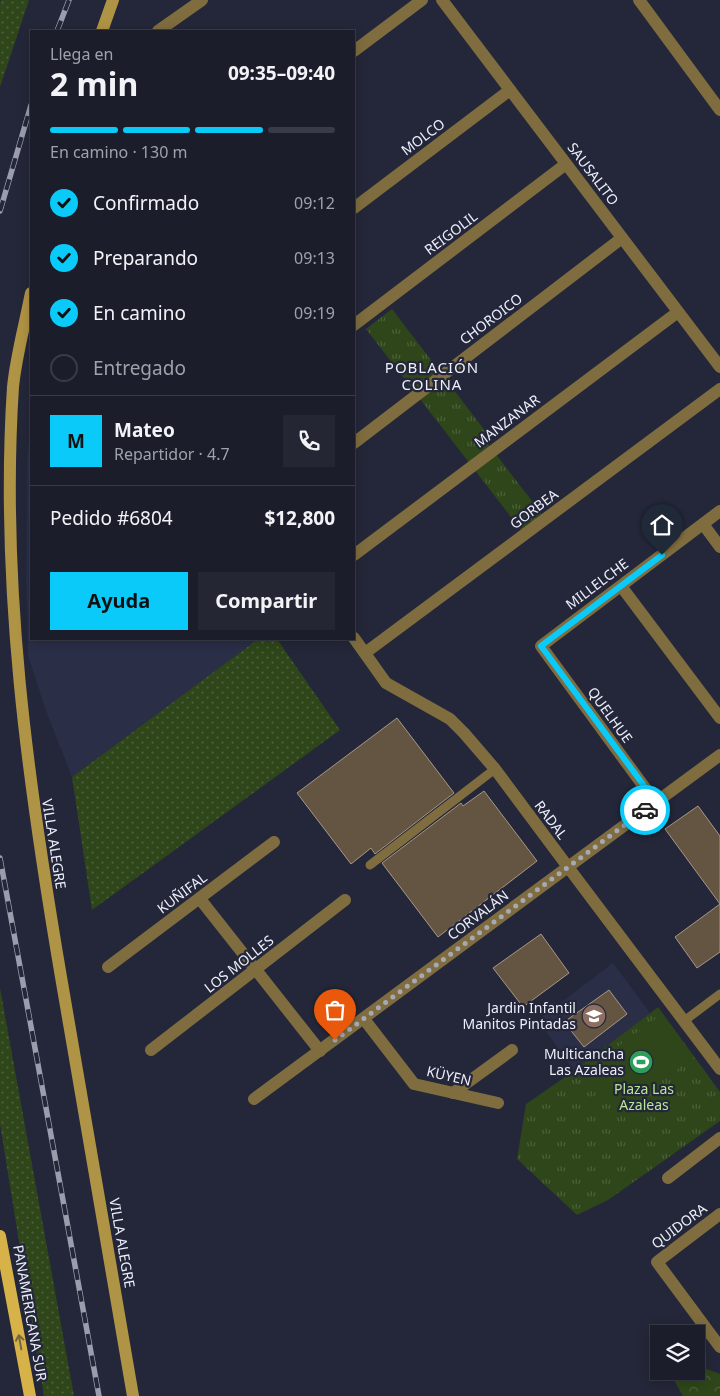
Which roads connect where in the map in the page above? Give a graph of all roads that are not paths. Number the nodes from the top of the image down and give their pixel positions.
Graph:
1 (113, 0) edge
2 (202, 0) edge
3 (422, 0) edge
4 (442, 0) edge
5 (640, 0) edge
6 (102, 30) edge
7 (159, 30) edge
8 (355, 50) edge
9 (510, 90) junction
10 (720, 110) edge
11 (566, 164) junction
12 (355, 207) edge
13 (622, 238) junction
14 (30, 298) edge
15 (678, 312) junction
16 (355, 324) edge
17 (720, 367) edge
18 (720, 388) edge
19 (355, 442) edge
20 (720, 511) edge
21 (703, 524) junction
22 (720, 547) edge
23 (355, 554) edge
24 (620, 586) junction
25 (355, 639) edge
26 (541, 646) joint
27 (365, 653) junction
28 (720, 718) edge
29 (720, 756) edge
30 (494, 769) junction
31 (656, 802) junction
32 (274, 842) dead end
33 (370, 865) dead end
34 (568, 867) junction
35 (200, 899) junction
36 (345, 900) dead end
37 (108, 967) dead end
38 (256, 970) junction
39 (720, 994) edge
40 (364, 1019) junction
41 (684, 1021) junction
42 (150, 1050) dead end
43 (512, 1050) dead end
44 (320, 1051) junction
45 (720, 1069) edge
46 (453, 1093) junction
47 (254, 1099) dead end
48 (498, 1104) dead end
49 (720, 1138) edge
50 (668, 1178) dead end
51 (720, 1214) edge
52 (0, 1236) edge
53 (720, 1347) edge
54 (30, 1396) edge
55 (133, 1396) edge

1 - 6 main road
2 - 7 street
3 - 8 street
4 - 9 street, SAUSALITO
5 - 10 street
9 - 11 street, SAUSALITO
9 - 12 street, MOLCO
11 - 13 street, SAUSALITO
11 - 16 street, REIGOLIL
13 - 15 street, SAUSALITO
13 - 19 street, CHOROICO
14 - 55 main road, VILLA ALEGRE
15 - 17 street, SAUSALITO
15 - 23 street, MANZANAR
18 - 27 street, GORBEA
20 - 21 street, MILLELCHE
21 - 22 street
21 - 24 street, MILLELCHE
24 - 26 street, MILLELCHE
24 - 28 street
25 - 27 street, RADAL
26 - 31 street, QUELHUE
27 - 30 street, RADAL
29 - 31 street, CORVALÁN
30 - 33 lane
30 - 34 street, RADAL
31 - 34 street, CORVALÁN
32 - 35 street, KUÑIFAL
34 - 40 street, CORVALÁN
34 - 41 street, RADAL
35 - 37 street, KUÑIFAL
35 - 38 street
36 - 38 street, LOS MOLLES
38 - 42 street, LOS MOLLES
38 - 44 street
39 - 41 lane
40 - 44 street, CORVALÁN
40 - 46 street, KÜYEN
41 - 45 street, RADAL
43 - 46 street
44 - 47 street, CORVALÁN
46 - 48 street, KÜYEN
49 - 50 street
51 - 53 street, QUIDORA
54 -> 52 main road, PANAMERICANA SUR

